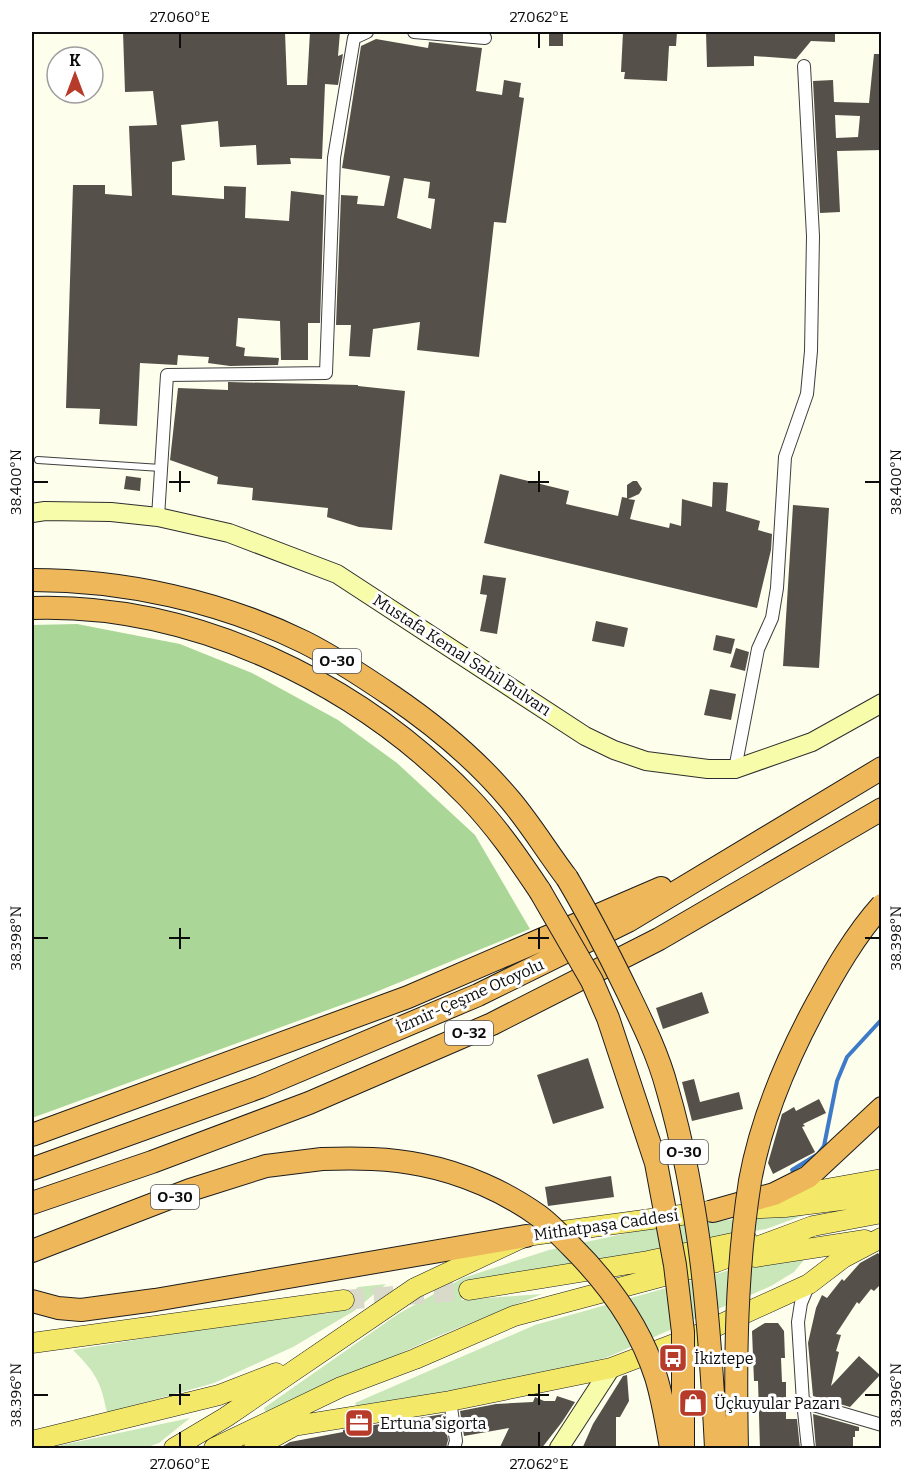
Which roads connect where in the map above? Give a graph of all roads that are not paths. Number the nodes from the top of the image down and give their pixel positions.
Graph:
1 (367, 32) edge
2 (414, 32) edge
3 (485, 39) dead end
4 (804, 66) dead end
5 (39, 460) dead end
6 (162, 468) junction
7 (32, 513) edge
8 (158, 517) junction
9 (32, 580) edge
10 (32, 608) edge
11 (882, 703) edge
12 (882, 768) edge
13 (735, 769) junction
14 (882, 809) edge
15 (740, 854) junction
16 (882, 905) edge
17 (882, 1108) edge
18 (32, 1135) edge
19 (32, 1169) edge
20 (882, 1179) edge
21 (882, 1195) edge
22 (32, 1203) edge
23 (713, 1211) junction
24 (882, 1213) edge
25 (813, 1226) junction
26 (526, 1236) junction
27 (881, 1238) edge
28 (32, 1251) edge
29 (716, 1262) junction
30 (809, 1284) junction
31 (469, 1290) tunnel mouth
32 (344, 1300) tunnel mouth
33 (32, 1301) edge
34 (748, 1312) junction
35 (32, 1343) edge
36 (416, 1359) junction
37 (304, 1363) junction
38 (610, 1368) junction
39 (450, 1401) junction
40 (803, 1401) junction
41 (882, 1425) edge
42 (294, 1426) junction
43 (32, 1441) edge
44 (174, 1449) edge
45 (214, 1449) edge
46 (254, 1449) edge
47 (454, 1449) edge
48 (559, 1449) edge
49 (670, 1449) edge
50 (683, 1449) edge
51 (716, 1449) edge
52 (737, 1449) edge
53 (747, 1449) edge
54 (808, 1449) edge

1 - 6 street
2 - 3 street
4 - 13 street
5 - 6 lane
6 - 8 street
7 - 8 main road, Mustafa Kemal Sahil Bulvarı
8 - 13 main road, Mustafa Kemal Sahil Bulvarı
9 - 51 highway, O-30, bridge
10 - 50 highway, O-30, bridge
11 - 13 main road, Mustafa Kemal Sahil Bulvarı
12 - 15 highway, İzmir-Çeşme Otoyolu / O-32
14 - 22 highway, İzmir-Çeşme Otoyolu / O-32
15 - 18 highway
15 - 19 highway, İzmir-Çeşme Otoyolu / O-32
16 - 52 highway, bridge
17 - 23 highway
20 - 23 main road
21 - 23 main road, Mithatpaşa Caddesi
23 - 26 main road, Mithatpaşa Caddesi
24 - 25 main road
25 - 29 main road
25 - 31 main road
26 - 33 highway
26 - 37 main road, Mithatpaşa Caddesi
27 - 29 main road
27 - 30 main road
28 - 49 highway, O-30, bridge
29 - 36 main road
30 - 34 main road
30 - 40 street
32 - 35 main road
34 - 38 main road
34 - 53 main road
36 - 42 main road
36 - 45 main road
37 - 43 main road
37 - 44 main road, Mithatpaşa Caddesi
38 - 39 main road
38 - 48 main road
39 - 42 main road
39 - 47 street
40 - 41 street
40 - 54 street
42 - 46 main road

